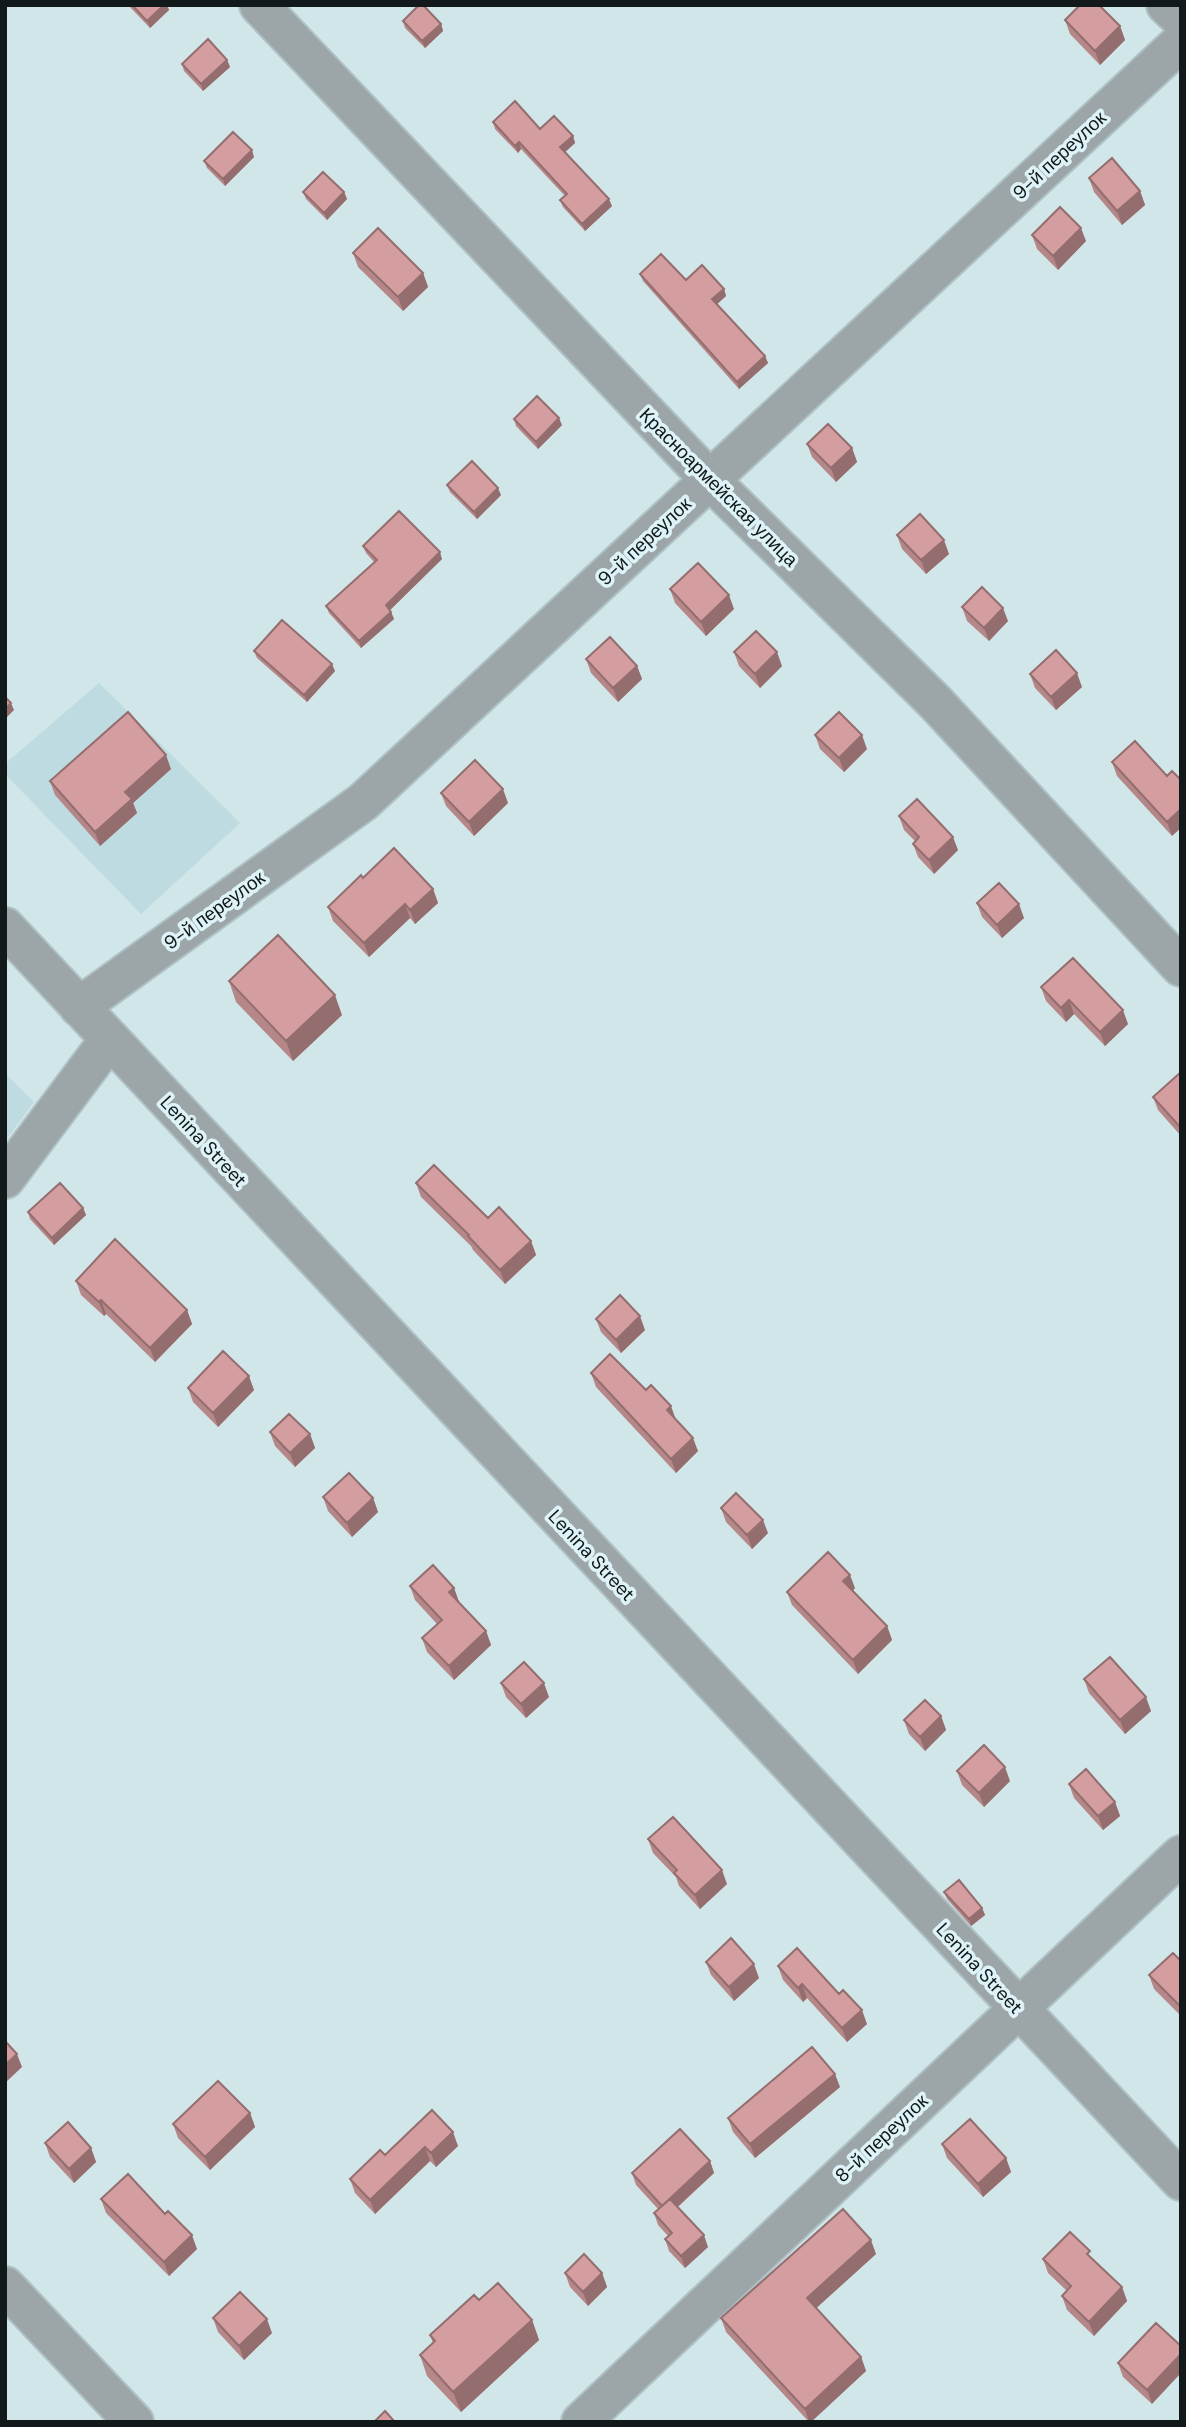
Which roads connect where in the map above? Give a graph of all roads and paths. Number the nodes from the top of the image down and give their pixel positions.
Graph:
1 (259, 5) edge
2 (1167, 5) edge
3 (1181, 19) edge
4 (1181, 42) edge
5 (710, 480) junction
6 (5, 927) edge
7 (1181, 967) edge
8 (79, 1007) junction
9 (109, 1040) junction
10 (5, 1179) edge
11 (1181, 1855) edge
12 (1018, 2008) junction
13 (1181, 2181) edge
14 (5, 2286) edge
15 (134, 2422) edge
16 (581, 2422) edge

1 - 5 street, Красноармейская улица
2 - 3 street
4 - 5 street, 9-й переулок
5 - 7 street, Красноармейская улица
5 - 8 street, 9-й переулок
6 - 8 street, Lenina Street
8 - 9 street, Lenina Street
9 - 10 street
9 - 12 street, Lenina Street
11 - 12 street, 8-й переулок
12 - 13 street, Lenina Street
12 - 16 street, 8-й переулок
14 - 15 street

